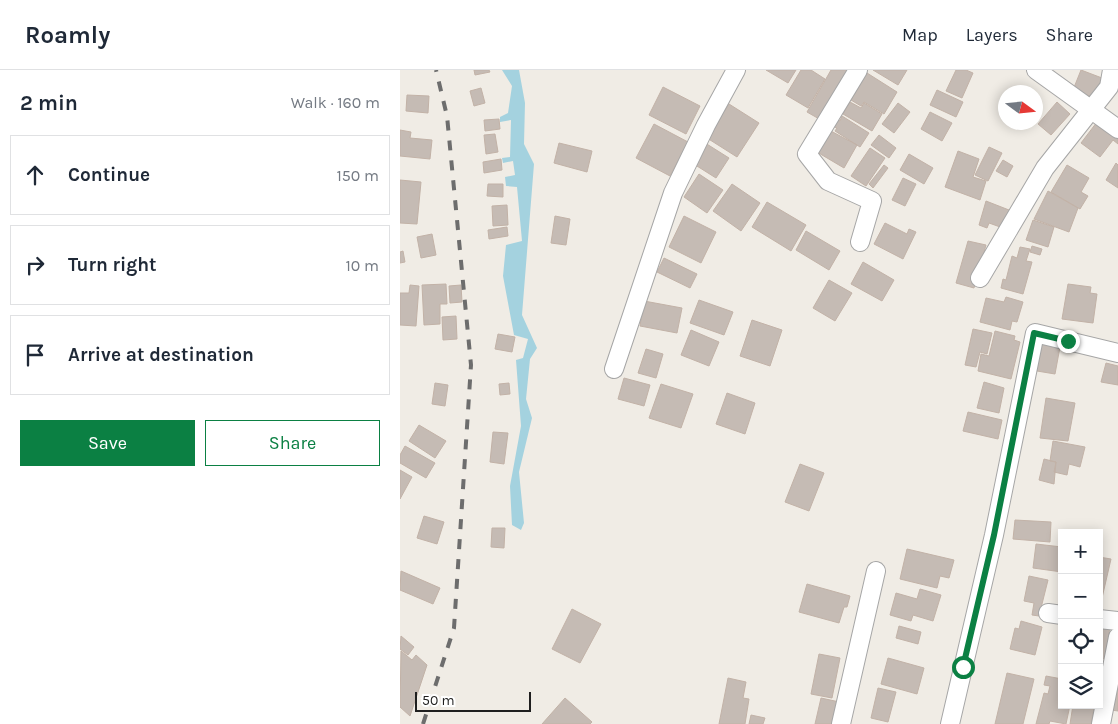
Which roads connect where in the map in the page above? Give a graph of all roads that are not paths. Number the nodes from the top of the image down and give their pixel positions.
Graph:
1 (736, 70) edge
2 (858, 70) edge
3 (1036, 70) edge
4 (1112, 70) edge
5 (1091, 108) junction
6 (1118, 129) edge
7 (860, 242) dead end
8 (980, 278) dead end
9 (1118, 353) edge
10 (614, 369) dead end
11 (876, 571) dead end
12 (1103, 620) edge
13 (1118, 622) edge
14 (1118, 637) edge
15 (841, 724) edge
16 (950, 724) edge
17 (1102, 724) edge

1 - 10 street
2 - 7 street
3 - 5 street
4 - 5 street
5 - 6 street
5 - 8 street
9 - 16 street
11 - 15 street
12 - 13 street
14 - 17 street

